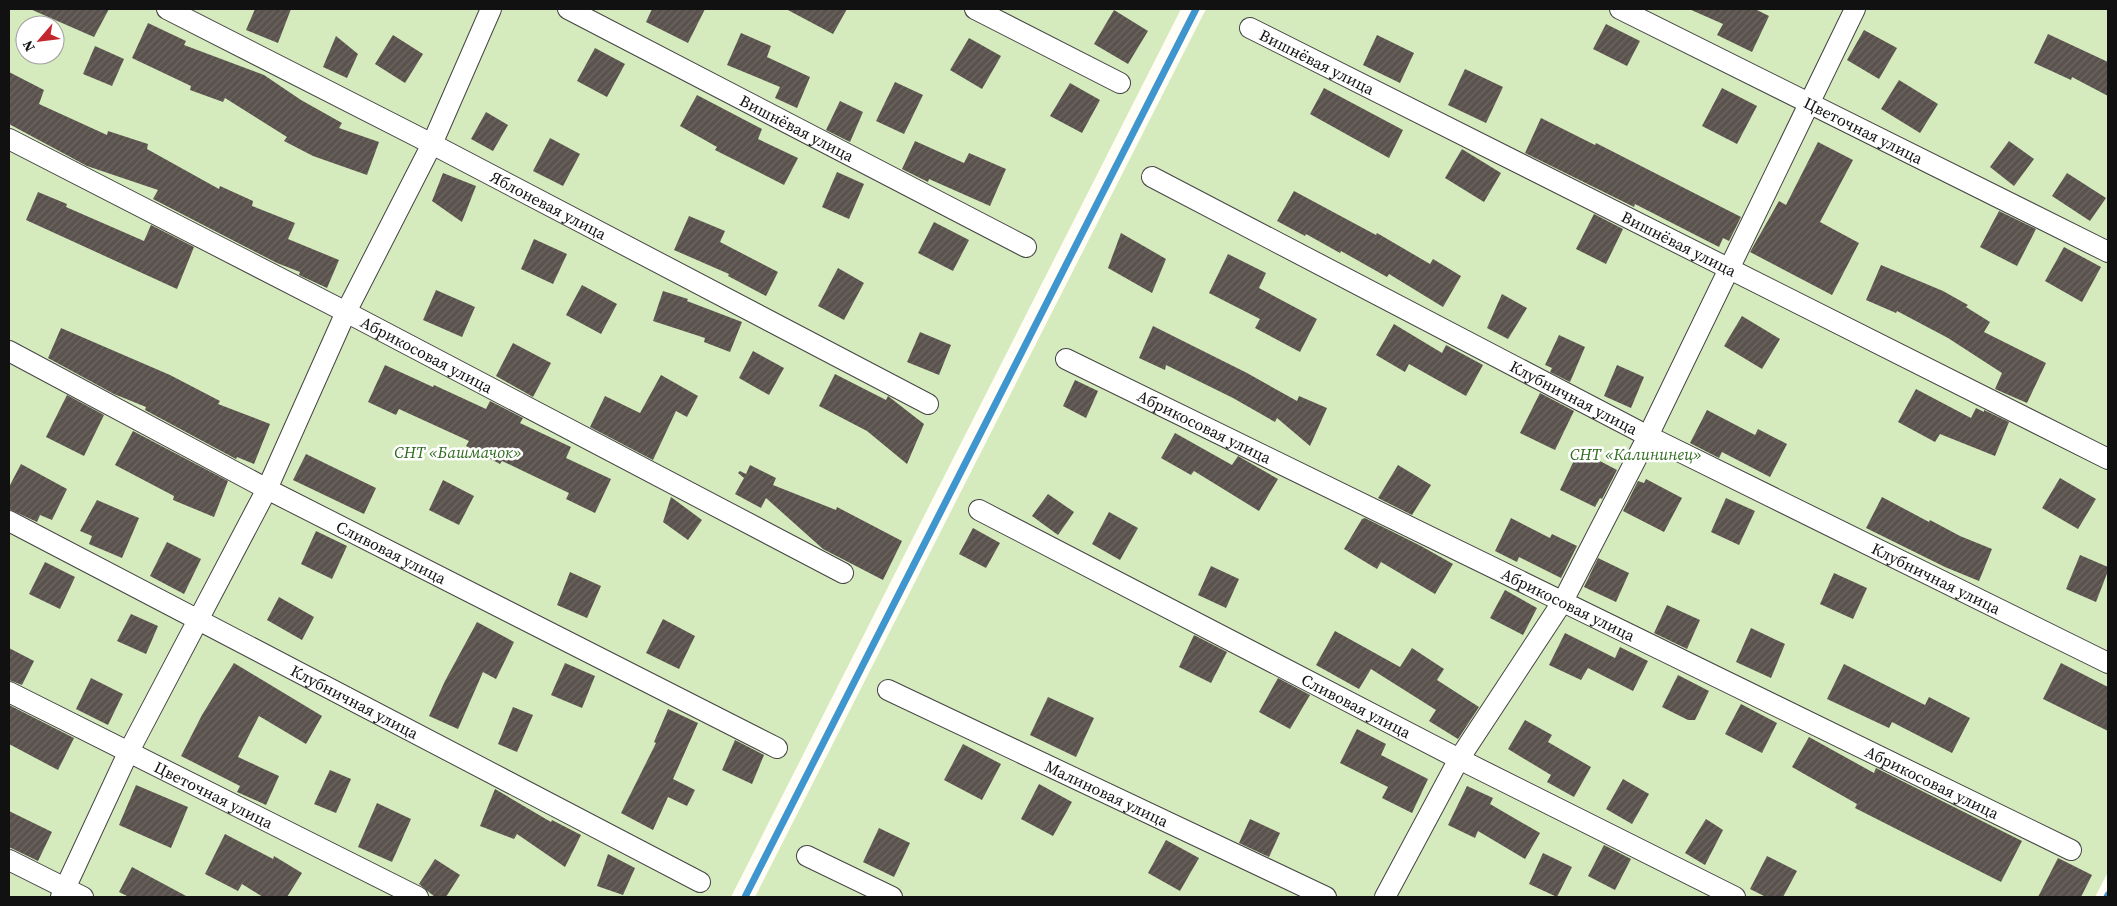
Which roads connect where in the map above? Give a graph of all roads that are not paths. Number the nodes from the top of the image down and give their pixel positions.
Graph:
1 (167, 9) edge
2 (491, 9) edge
3 (568, 9) edge
4 (975, 9) edge
5 (1620, 9) edge
6 (1854, 9) edge
7 (1250, 28) dead end
8 (1120, 83) dead end
9 (1810, 103) junction
10 (9, 139) edge
11 (432, 144) junction
12 (1152, 177) dead end
13 (1026, 247) dead end
14 (2108, 252) edge
15 (1728, 268) junction
16 (346, 312) junction
17 (9, 351) edge
18 (1066, 359) dead end
19 (928, 404) dead end
20 (1648, 436) junction
21 (2108, 459) edge
22 (267, 489) junction
23 (979, 510) dead end
24 (9, 520) edge
25 (843, 573) dead end
26 (1563, 601) junction
27 (198, 618) junction
28 (2108, 662) edge
29 (888, 690) dead end
30 (9, 692) edge
31 (777, 748) dead end
32 (128, 753) junction
33 (1459, 759) junction
34 (2071, 850) dead end
35 (807, 856) dead end
36 (9, 860) edge
37 (700, 882) dead end
38 (63, 893) edge
39 (83, 897) edge
40 (418, 897) edge
41 (892, 897) edge
42 (1326, 897) edge
43 (1385, 897) edge
44 (1735, 897) edge

1 - 11 street, Яблоневая улица
2 - 11 street
3 - 13 street, Вишнёвая улица
4 - 8 street
5 - 9 street, Цветочная улица
6 - 9 street
7 - 15 street, Вишнёвая улица
9 - 14 street, Цветочная улица
9 - 15 street
10 - 16 street, Абрикосовая улица
11 - 16 street
11 - 19 street, Яблоневая улица
12 - 20 street, Клубничная улица
15 - 20 street
15 - 21 street, Вишнёвая улица
16 - 22 street
16 - 25 street, Абрикосовая улица
17 - 22 street, Сливовая улица
18 - 26 street, Абрикосовая улица
20 - 26 street
20 - 28 street, Клубничная улица
22 - 27 street
22 - 31 street, Сливовая улица
23 - 33 street, Сливовая улица
24 - 27 street, Клубничная улица
26 - 33 street
26 - 34 street, Абрикосовая улица
27 - 32 street
27 - 37 street, Клубничная улица
29 - 42 street, Малиновая улица
30 - 32 street, Цветочная улица
32 - 38 street
32 - 40 street, Цветочная улица
33 - 43 street
33 - 44 street, Сливовая улица
35 - 41 street
36 - 38 street
38 - 39 street

